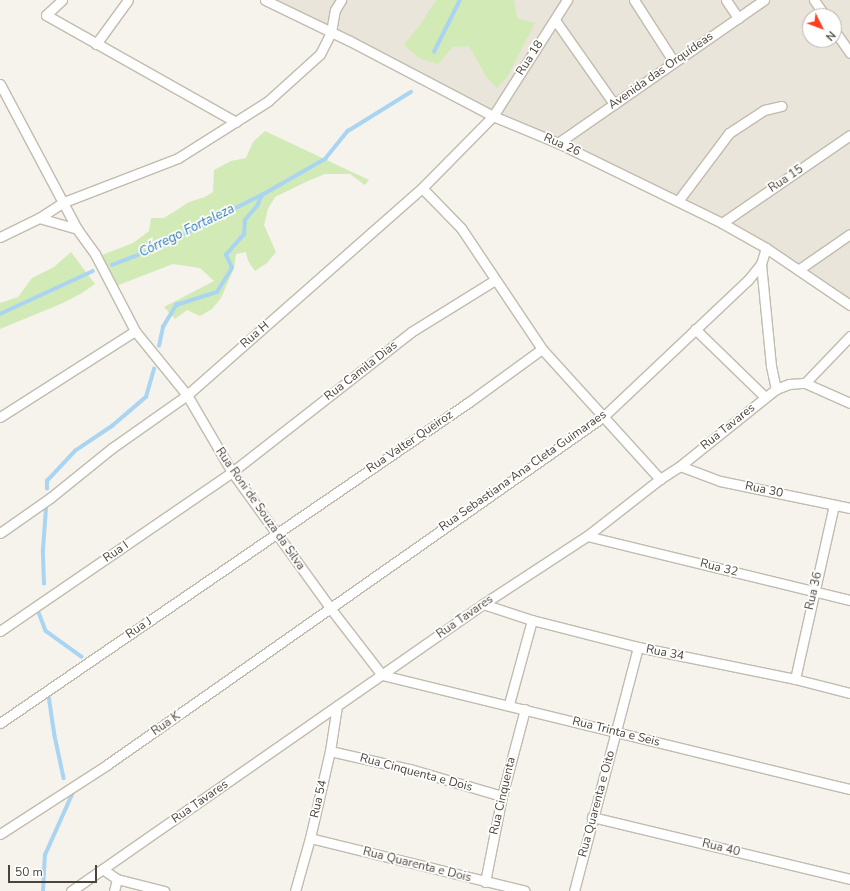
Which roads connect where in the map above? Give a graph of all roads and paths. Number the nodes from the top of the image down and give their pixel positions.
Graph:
1 (62, 0) edge
2 (128, 0) edge
3 (265, 0) edge
4 (341, 0) edge
5 (567, 0) edge
6 (634, 0) edge
7 (726, 0) edge
8 (764, 0) edge
9 (738, 18) junction
10 (555, 20) junction
11 (331, 32) junction
12 (842, 42) edge
13 (96, 44) junction
14 (850, 53) edge
15 (674, 62) junction
16 (0, 84) edge
17 (614, 104) junction
18 (782, 106) dead end
19 (492, 116) junction
20 (236, 122) junction
21 (850, 135) edge
22 (558, 143) junction
23 (422, 188) junction
24 (678, 201) junction
25 (64, 202) junction
26 (39, 218) junction
27 (722, 223) junction
28 (76, 229) junction
29 (850, 234) edge
30 (0, 236) edge
31 (766, 248) junction
32 (761, 264) junction
33 (798, 270) junction
34 (495, 280) junction
35 (850, 305) edge
36 (695, 329) junction
37 (135, 331) junction
38 (850, 336) edge
39 (542, 349) junction
40 (805, 383) junction
41 (776, 389) junction
42 (187, 395) junction
43 (765, 397) junction
44 (850, 403) edge
45 (604, 416) junction
46 (0, 417) edge
47 (680, 466) junction
48 (232, 472) junction
49 (660, 479) junction
50 (834, 505) junction
51 (850, 508) edge
52 (0, 533) edge
53 (277, 533) junction
54 (587, 536) junction
55 (814, 591) junction
56 (850, 600) edge
57 (483, 604) junction
58 (330, 609) junction
59 (532, 620) junction
60 (0, 632) edge
61 (638, 647) junction
62 (382, 675) junction
63 (795, 678) junction
64 (850, 693) edge
65 (509, 704) junction
66 (337, 706) junction
67 (525, 709) junction
68 (0, 722) edge
69 (616, 732) junction
70 (330, 751) junction
71 (850, 788) edge
72 (502, 796) junction
73 (592, 817) junction
74 (0, 834) edge
75 (310, 838) junction
76 (104, 870) junction
77 (117, 879) junction
78 (850, 879) edge
79 (485, 882) junction
80 (71, 891) edge
81 (114, 891) edge
82 (164, 891) edge
83 (295, 891) edge
84 (525, 891) edge
85 (574, 891) edge

1 - 13 street
2 - 13 street
3 - 11 street, Rua 26
4 - 11 street
5 - 10 street, Rua 18
6 - 15 street
7 - 9 street
8 - 9 street, Avenida das Orquídeas
9 - 15 street, Avenida das Orquídeas
10 - 17 street
10 - 19 street, Rua 18
11 - 19 street, Rua 26
11 - 20 street
12 - 14 street
13 - 20 street
15 - 17 street, Avenida das Orquídeas
16 - 25 street
17 - 22 street, Avenida das Orquídeas
18 - 24 street
19 - 22 street, Rua 26
19 - 23 street, Rua H
20 - 25 street
21 - 27 street, Rua 15
22 - 24 street, Rua 26
23 - 34 street
23 - 42 street, Rua H
24 - 27 street, Rua 26
25 - 26 street
25 - 28 street, Rua Roni de Souza da Silva
26 - 28 street
26 - 30 street
27 - 31 street, Rua 26
28 - 37 street, Rua Roni de Souza da Silva
29 - 33 street
31 - 32 street, Rua Sebastiana Ana Cleta Guimaraes
31 - 33 street, Rua 26
32 - 36 street, Rua Sebastiana Ana Cleta Guimaraes
32 - 41 street
33 - 35 street, Rua 26
34 - 39 street
34 - 48 street, Rua Camila Dias
36 - 43 street
36 - 45 street, Rua Sebastiana Ana Cleta Guimaraes
37 - 42 street, Rua Roni de Souza da Silva
37 - 46 street
38 - 40 street
39 - 45 street
39 - 53 street, Rua Valter Queiroz
40 - 41 street, Rua Tavares
40 - 44 street
41 - 43 street, Rua Tavares
42 - 48 street, Rua Roni de Souza da Silva
42 - 52 street, Rua H
43 - 47 street, Rua Tavares
45 - 49 street
45 - 58 street, Rua Sebastiana Ana Cleta Guimaraes
47 - 49 street, Rua Tavares
47 - 50 street, Rua 30
48 - 53 street, Rua Roni de Souza da Silva
48 - 60 street, Rua I
49 - 54 street, Rua Tavares
50 - 51 street, Rua 30
50 - 55 street, Rua 36
53 - 58 street, Rua Roni de Souza da Silva
53 - 68 street, Rua J
54 - 55 street, Rua 32
54 - 57 street, Rua Tavares
55 - 56 street, Rua 32
55 - 63 street, Rua 36
57 - 59 street, Rua 34
57 - 62 street, Rua Tavares
58 - 62 street, Rua Roni de Souza da Silva
58 - 74 street, Rua K
59 - 61 street, Rua 34
59 - 65 street
61 - 63 street, Rua 34
61 - 69 street, Rua Quarenta e Oito
62 - 65 street, Rua Trinta e Seis
62 - 66 street, Rua Tavares
63 - 64 street, Rua 34
65 - 67 street, Rua Trinta e Seis
66 - 70 street, Rua 54
66 - 76 street, Rua Tavares
67 - 69 street, Rua Trinta e Seis
67 - 72 street, Rua Cinquenta
69 - 71 street, Rua Trinta e Seis
69 - 73 street, Rua Quarenta e Oito
70 - 72 street, Rua Cinquenta e Dois
70 - 75 street, Rua 54
72 - 79 street, Rua Cinquenta
73 - 78 street, Rua 40
73 - 85 street, Rua Quarenta e Oito
75 - 79 street, Rua Quarenta e Dois
75 - 83 street, Rua 54
76 - 77 street
76 - 80 street, Rua Tavares
77 - 81 street
77 - 82 street
79 - 84 street, Rua Quarenta e Dois

